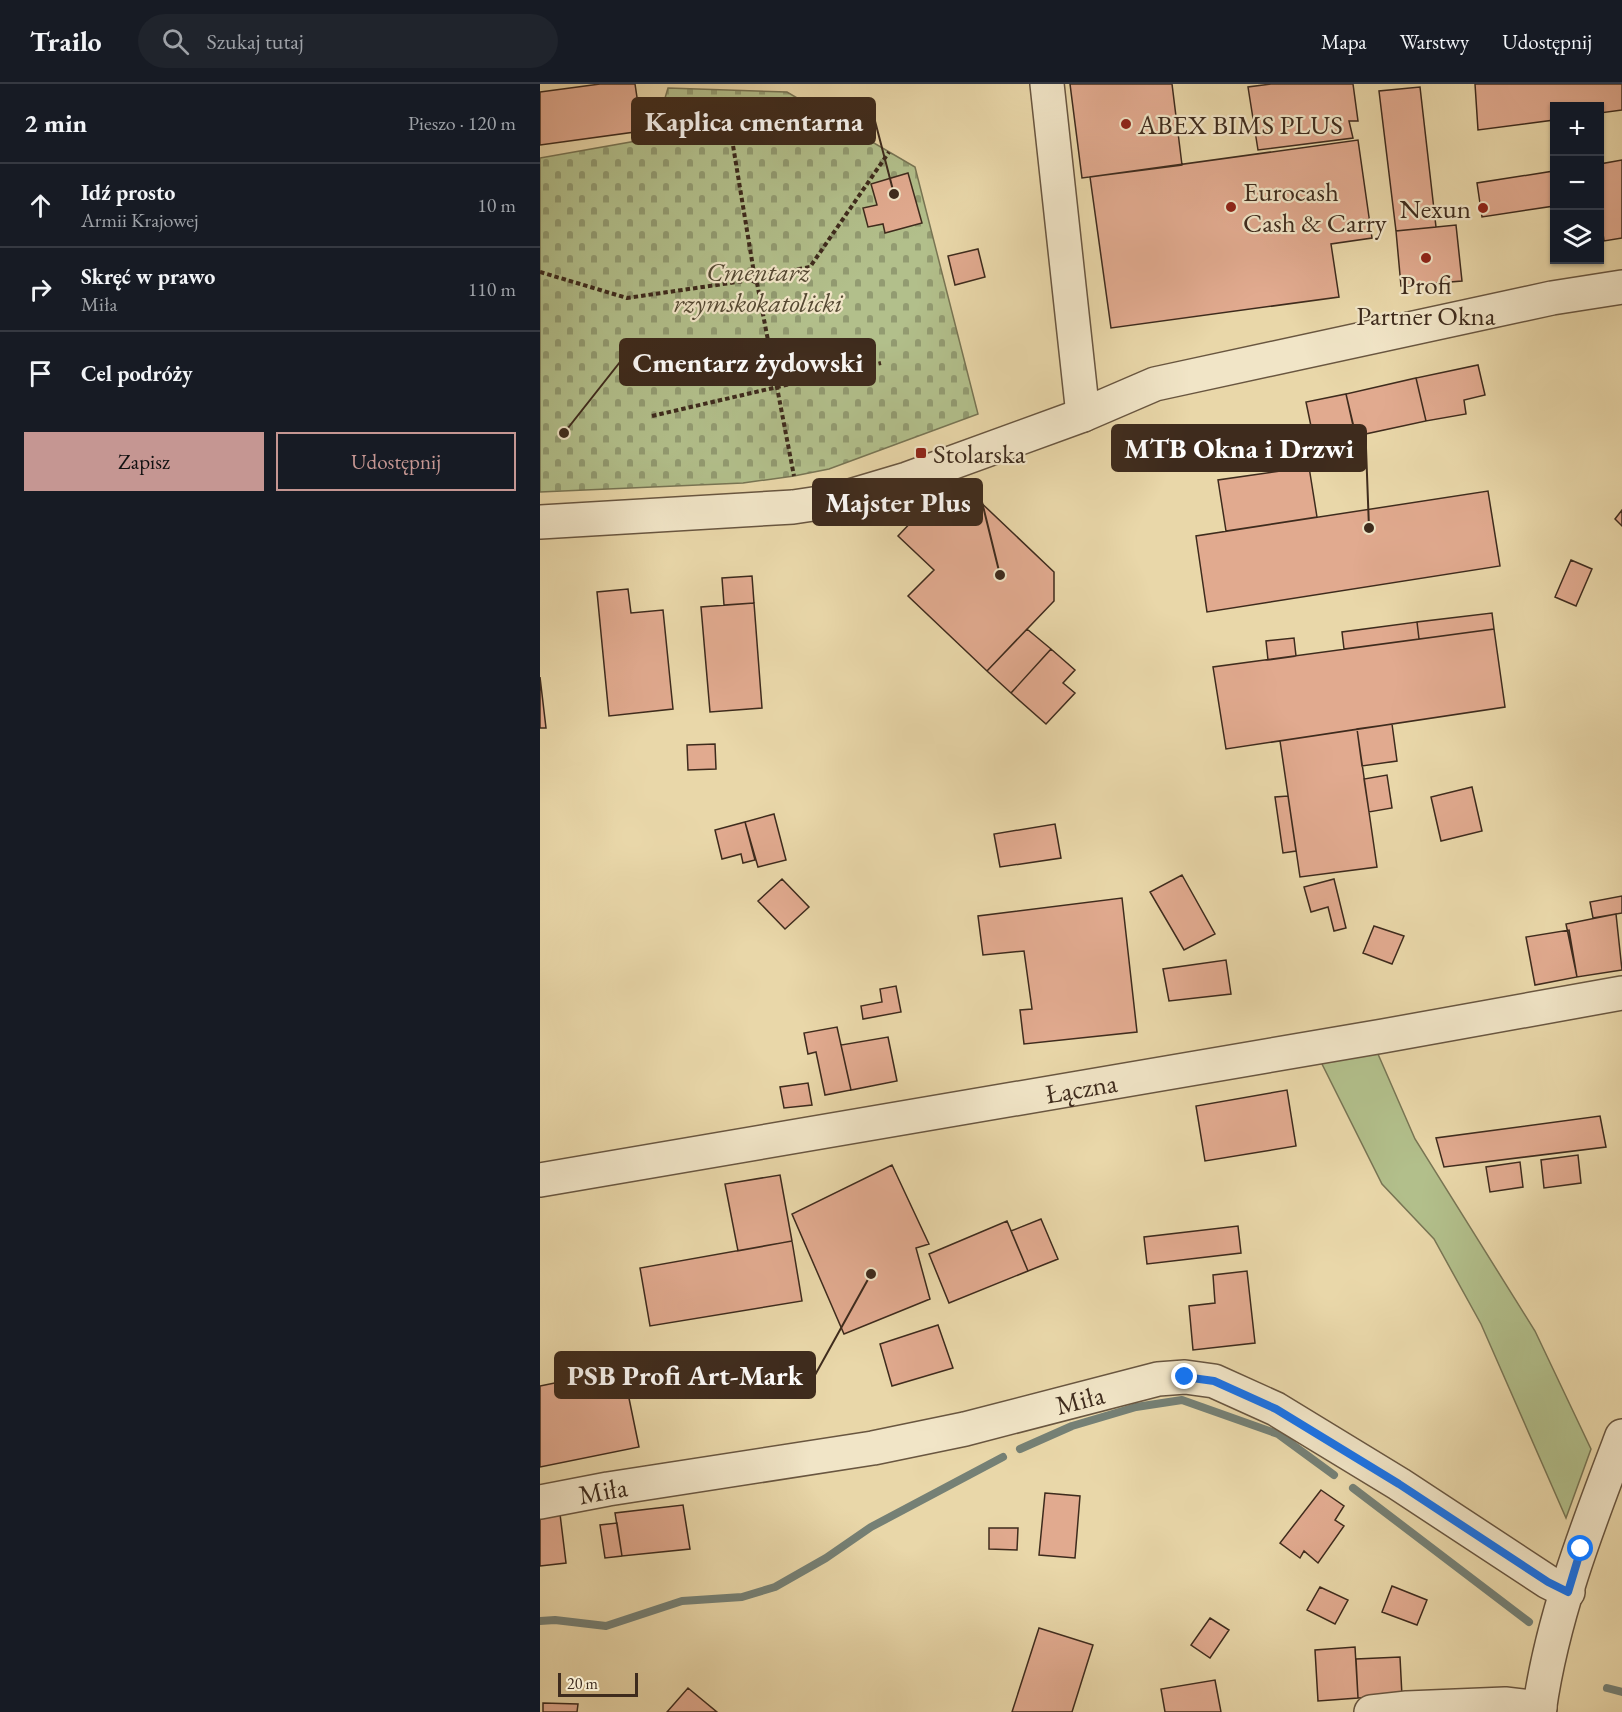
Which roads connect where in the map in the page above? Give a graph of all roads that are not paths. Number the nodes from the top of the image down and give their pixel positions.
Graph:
1 (1047, 84) edge
2 (1622, 287) edge
3 (1083, 415) junction
4 (540, 522) edge
5 (1622, 993) edge
6 (540, 1180) edge
7 (1622, 1436) edge
8 (540, 1502) edge
9 (1568, 1592) junction
10 (1539, 1710) edge
11 (1371, 1712) edge

1 - 3 street
2 - 3 street
3 - 4 street
5 - 6 street, Łączna
7 - 9 street
8 - 9 street, Miła
9 - 10 street
10 - 11 street

